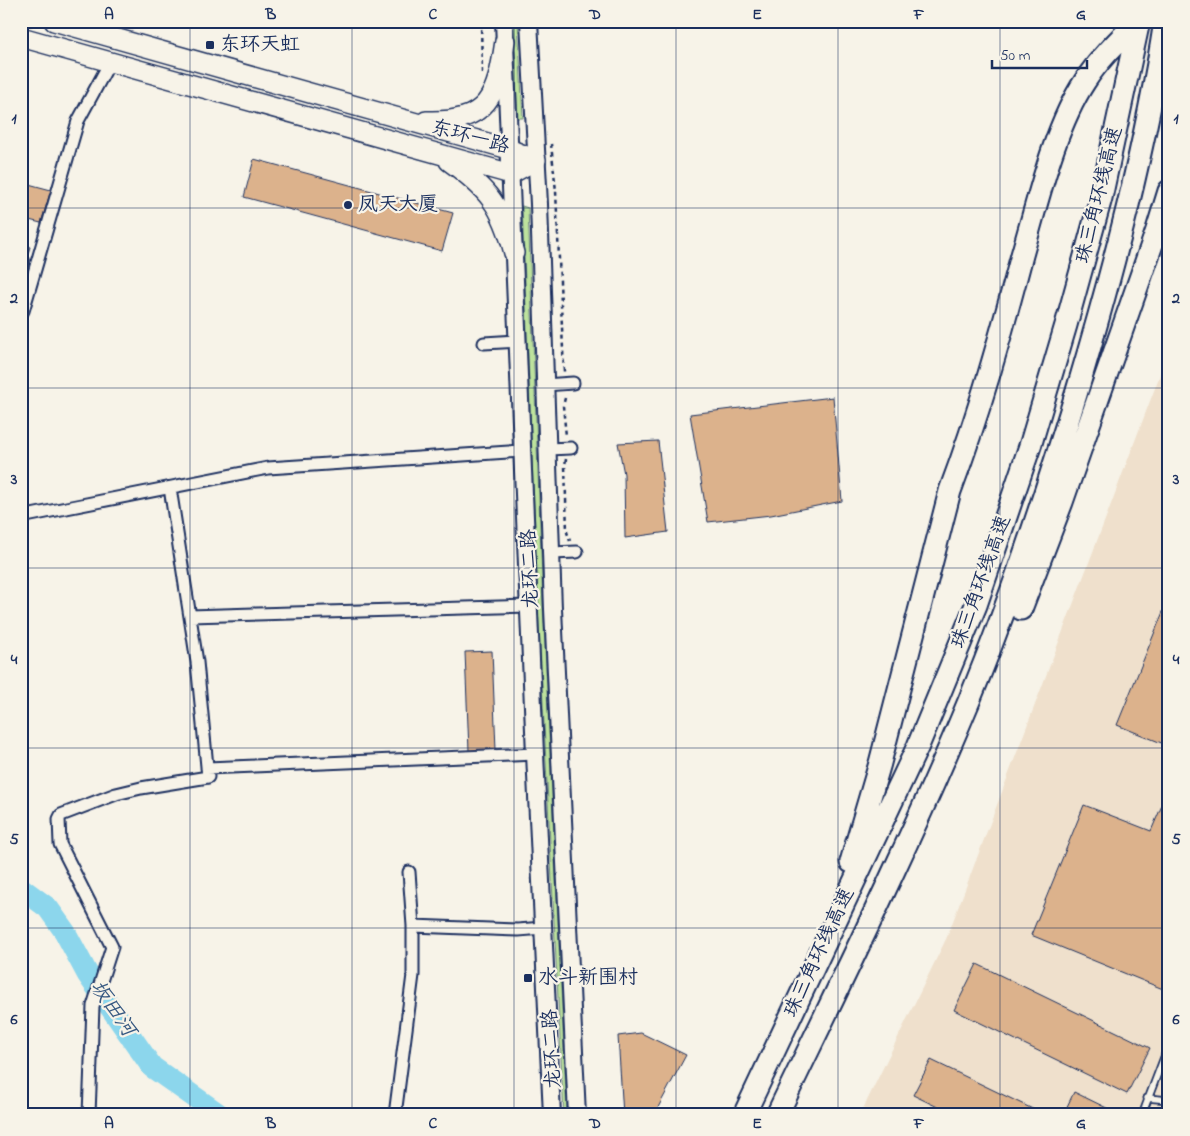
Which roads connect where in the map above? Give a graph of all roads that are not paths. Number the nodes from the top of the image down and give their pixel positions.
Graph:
1 (54, 21) edge
2 (504, 21) edge
3 (529, 21) edge
4 (1138, 21) edge
5 (1165, 21) edge
6 (21, 37) edge
7 (505, 41) junction
8 (110, 62) junction
9 (403, 119) junction
10 (509, 149) junction
11 (433, 152) junction
12 (536, 160) junction
13 (511, 174) junction
14 (1169, 191) edge
15 (514, 253) junction
16 (23, 311) dead end
17 (518, 341) junction
18 (484, 342) dead end
19 (573, 383) dead end
20 (544, 385) junction
21 (568, 448) road end
22 (548, 449) junction
23 (522, 451) junction
24 (170, 488) junction
25 (21, 517) edge
26 (574, 548) road end
27 (552, 553) junction
28 (529, 606) junction
29 (190, 616) junction
30 (535, 754) junction
31 (207, 768) junction
32 (916, 825) junction
33 (409, 872) dead end
34 (414, 926) junction
35 (543, 928) junction
36 (830, 932) junction
37 (1169, 1044) edge
38 (1147, 1098) junction
39 (1169, 1100) edge
40 (89, 1115) edge
41 (395, 1115) edge
42 (552, 1115) edge
43 (577, 1115) edge
44 (744, 1115) edge
45 (777, 1115) edge
46 (1142, 1115) edge

1 - 9 main road, 东环一路
2 - 7 main road, 龙环二路
3 - 12 main road, 龙环二路
4 - 36 highway, 珠三角环线高速
4 - 36 highway
5 - 32 highway, 珠三角环线高速
6 - 8 main road, 东环一路
7 - 9 main road
7 - 10 main road, 龙环二路
8 - 11 main road, 东环一路
8 - 16 street
9 - 10 main road, 东环一路
10 - 12 main road, 东环一路
10 - 13 main road, 龙环二路
11 - 13 main road, 东环一路
11 - 15 main road
12 - 13 main road, 东环一路
12 - 20 main road, 龙环二路
13 - 15 main road, 龙环二路
14 - 32 highway
15 - 17 main road, 龙环二路
17 - 18 street
17 - 23 main road, 龙环二路
19 - 20 street
20 - 22 main road, 龙环二路
21 - 22 street
22 - 27 main road, 龙环二路
23 - 24 street
23 - 28 main road, 龙环二路
24 - 25 street
24 - 29 street
26 - 27 street
27 - 43 main road, 龙环二路
28 - 29 street
28 - 30 main road, 龙环二路
29 - 31 street
30 - 31 street
30 - 35 main road, 龙环二路
31 - 40 street
32 - 45 highway, 珠三角环线高速
33 - 34 street
34 - 35 street
34 - 41 street
35 - 42 main road, 龙环二路
36 - 44 highway, 珠三角环线高速
37 - 38 lane
38 - 39 lane
38 - 46 lane

